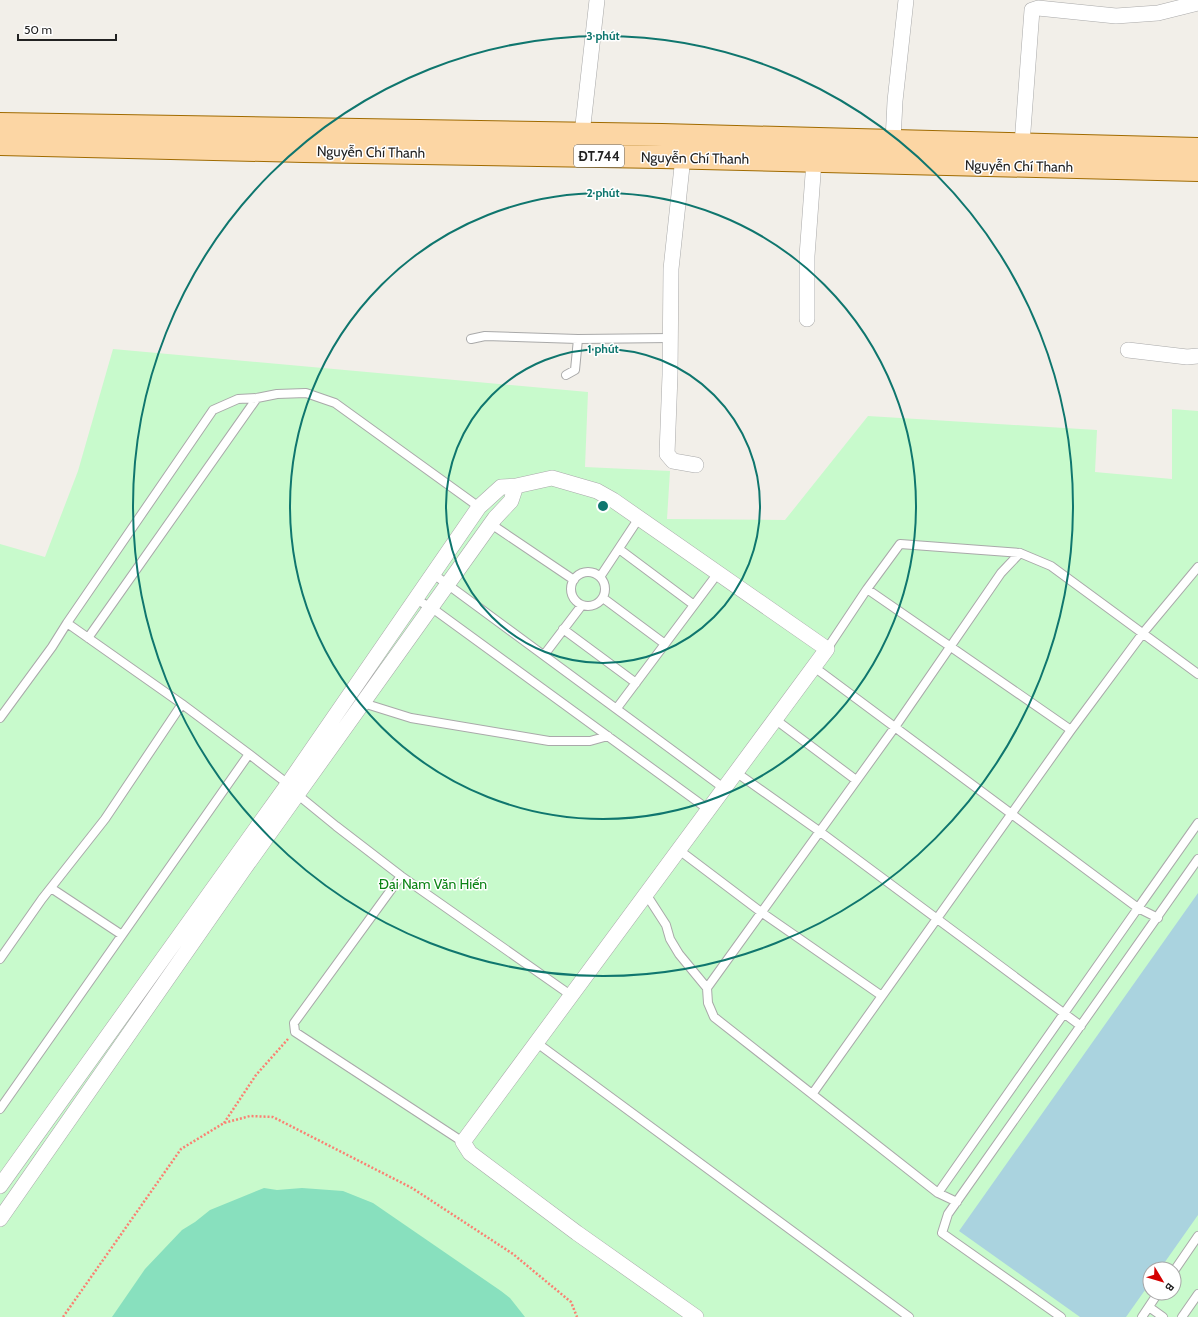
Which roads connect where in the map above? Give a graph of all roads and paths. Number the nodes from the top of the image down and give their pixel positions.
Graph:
1 (597, 0) edge
2 (906, 0) edge
3 (1198, 3) edge
4 (0, 124) edge
5 (582, 134) junction
6 (116, 136) junction
7 (686, 136) junction
8 (893, 141) junction
9 (0, 144) edge
10 (1022, 144) junction
11 (1198, 149) edge
12 (683, 157) junction
13 (814, 161) junction
14 (1021, 166) junction
15 (1198, 170) edge
16 (807, 319) dead end
17 (670, 338) junction
18 (471, 339) dead end
19 (578, 339) junction
20 (1128, 350) dead end
21 (1198, 356) edge
22 (566, 375) dead end
23 (257, 398) junction
24 (696, 464) dead end
25 (516, 486) junction
26 (479, 507) junction
27 (639, 518) junction
28 (491, 524) junction
29 (619, 549) junction
30 (1020, 553) junction
31 (1198, 567) edge
32 (432, 573) junction
33 (718, 573) junction
34 (600, 577) junction
35 (574, 580) junction
36 (449, 585) junction
37 (867, 589) junction
38 (603, 598) junction
39 (414, 599) junction
40 (582, 605) junction
41 (694, 605) junction
42 (432, 608) junction
43 (67, 623) junction
44 (563, 629) junction
45 (1143, 633) junction
46 (88, 638) junction
47 (665, 644) junction
48 (950, 646) junction
49 (827, 649) junction
50 (544, 655) junction
51 (814, 667) junction
52 (1198, 674) edge
53 (636, 683) junction
54 (182, 704) junction
55 (363, 704) junction
56 (617, 708) junction
57 (0, 718) edge
58 (776, 720) junction
59 (894, 727) junction
60 (1071, 730) junction
61 (608, 736) junction
62 (249, 754) junction
63 (737, 773) junction
64 (856, 780) junction
65 (293, 789) junction
66 (725, 789) junction
67 (709, 810) junction
68 (1012, 813) junction
69 (1198, 823) edge
70 (819, 831) junction
71 (679, 850) junction
72 (1198, 859) edge
73 (401, 876) junction
74 (51, 888) junction
75 (646, 894) junction
76 (1138, 908) junction
77 (761, 912) junction
78 (1158, 918) junction
79 (937, 919) junction
80 (122, 935) junction
81 (0, 959) edge
82 (707, 988) junction
83 (572, 996) junction
84 (882, 996) junction
85 (1062, 1014) junction
86 (1081, 1026) junction
87 (295, 1032) junction
88 (537, 1043) junction
89 (813, 1093) junction
90 (0, 1109) edge
91 (224, 1123) junction
92 (463, 1142) junction
93 (0, 1186) edge
94 (938, 1193) junction
95 (957, 1202) junction
96 (0, 1220) edge
97 (1198, 1236) edge
98 (1180, 1261) edge
99 (1198, 1294) edge
100 (1153, 1301) edge
101 (1149, 1307) junction
102 (62, 1317) edge
103 (577, 1317) edge
104 (696, 1317) edge
105 (909, 1317) edge
106 (1061, 1317) edge
107 (1142, 1317) edge
108 (1163, 1317) edge
109 (1182, 1317) edge

1 - 5 street
2 - 8 street
3 - 10 street
4 - 6 main road, Nguyễn Chí Thanh / ĐT.744
5 - 6 main road, Nguyễn Chí Thanh / ĐT.744
5 - 7 main road, Nguyễn Chí Thanh / ĐT.744
6 - 9 main road, Nguyễn Chí Thanh / ĐT.744
6 - 12 main road, Nguyễn Chí Thanh / ĐT.744
7 - 8 main road, Nguyễn Chí Thanh / ĐT.744
7 - 12 main road
8 - 10 main road, Nguyễn Chí Thanh / ĐT.744
10 - 11 main road, Nguyễn Chí Thanh / ĐT.744
10 - 14 main road
12 - 13 main road, Nguyễn Chí Thanh / ĐT.744
12 - 17 street
13 - 14 main road, Nguyễn Chí Thanh / ĐT.744
13 - 16 street
14 - 15 main road, Nguyễn Chí Thanh / ĐT.744
17 - 19 lane
17 - 24 street
18 - 19 lane
19 - 22 lane
20 - 21 street
23 - 26 lane
23 - 43 lane
23 - 46 lane
25 - 26 street
25 - 27 street
25 - 28 street
26 - 32 street
27 - 29 lane
27 - 33 street
28 - 35 lane
28 - 36 street
29 - 34 lane
29 - 41 lane
30 - 37 lane
30 - 45 lane
30 - 48 lane
31 - 45 lane
32 - 36 lane
32 - 39 street
33 - 41 lane
33 - 49 street
34 - 35 lane
34 - 38 lane
35 - 40 lane
36 - 42 street
36 - 50 lane
37 - 48 lane
37 - 49 lane
38 - 40 lane
38 - 47 lane
39 - 42 lane
39 - 65 street
40 - 44 lane
41 - 47 lane
42 - 55 street
42 - 61 lane
43 - 46 lane
43 - 57 lane
44 - 50 lane
44 - 53 lane
45 - 52 lane
45 - 60 lane
46 - 54 lane
47 - 53 lane
48 - 59 lane
48 - 60 lane
49 - 51 street
50 - 56 lane
51 - 58 street
51 - 59 lane
53 - 56 lane
54 - 62 lane
54 - 74 lane
55 - 61 lane
55 - 65 street
56 - 66 lane
58 - 63 street
58 - 64 lane
59 - 64 lane
59 - 68 lane
60 - 68 lane
61 - 67 lane
62 - 65 lane
62 - 80 lane
63 - 66 street
63 - 70 lane
64 - 70 lane
65 - 73 lane
65 - 93 street
65 - 96 street
66 - 67 street
67 - 71 street
68 - 76 lane
68 - 79 lane
69 - 76 lane
70 - 77 lane
70 - 79 lane
71 - 75 street
71 - 77 lane
72 - 78 lane
73 - 83 lane
73 - 87 lane
74 - 80 lane
74 - 81 lane
75 - 82 lane
75 - 83 street
76 - 78 lane
76 - 85 lane
77 - 82 lane
77 - 84 lane
78 - 86 lane
79 - 84 lane
79 - 85 lane
80 - 90 lane
82 - 89 lane
83 - 88 street
84 - 89 lane
85 - 86 lane
85 - 94 lane
86 - 95 lane
87 - 91 path
87 - 92 lane
88 - 92 street
88 - 105 lane
89 - 94 lane
91 - 102 path
91 - 103 path
92 - 104 street
94 - 95 lane
95 - 106 lane
97 - 98 lane
99 - 109 lane
100 - 101 lane
101 - 107 lane
101 - 108 lane

